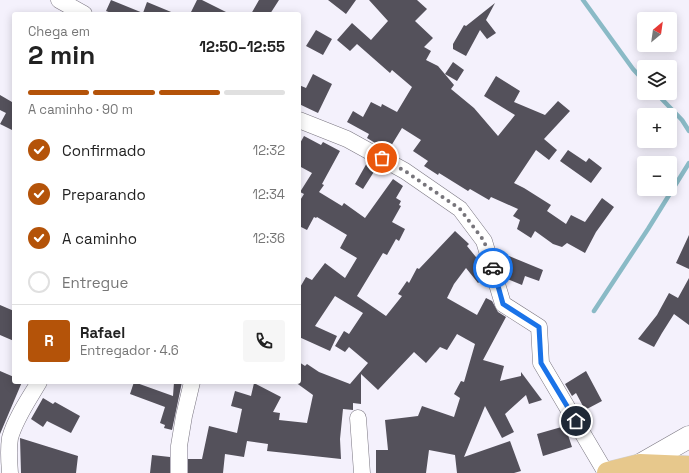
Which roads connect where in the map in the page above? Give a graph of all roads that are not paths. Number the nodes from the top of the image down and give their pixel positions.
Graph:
1 (59, 0) edge
2 (80, 12) edge
3 (301, 121) edge
4 (38, 384) edge
5 (192, 384) edge
6 (358, 418) dead end
7 (689, 437) edge
8 (640, 465) junction
9 (689, 467) edge
10 (10, 473) edge
11 (179, 473) edge
12 (362, 473) edge
13 (607, 473) edge

1 - 2 street
3 - 13 street
4 - 10 street
5 - 11 street
6 - 12 street
7 - 8 main road
8 - 9 main road
8 - 13 main road

